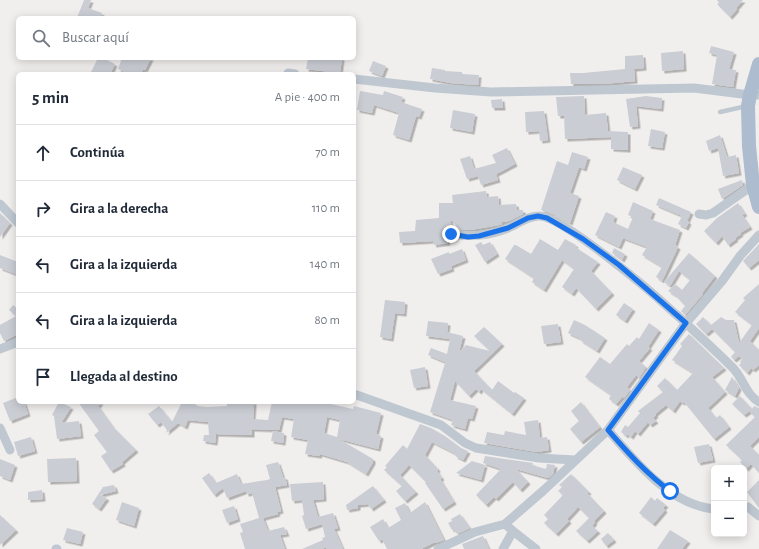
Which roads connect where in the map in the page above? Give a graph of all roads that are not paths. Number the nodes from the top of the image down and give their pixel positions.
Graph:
1 (759, 64) edge
2 (356, 79) edge
3 (752, 99) edge
4 (720, 112) dead end
5 (755, 169) edge
6 (753, 185) junction
7 (0, 204) edge
8 (759, 207) edge
9 (699, 214) dead end
10 (16, 221) edge
11 (451, 234) dead end
12 (759, 236) edge
13 (686, 323) junction
14 (16, 343) edge
15 (0, 349) edge
16 (356, 395) edge
17 (759, 402) edge
18 (0, 428) edge
19 (608, 430) junction
20 (10, 450) dead end
21 (575, 460) junction
22 (747, 507) edge
23 (711, 508) edge
24 (759, 516) edge
25 (505, 524) junction
26 (513, 531) junction
27 (438, 549) edge
28 (503, 549) edge
29 (536, 549) edge

1 - 3 main road
2 - 3 street
3 - 4 lane
3 - 5 main road
5 - 6 main road
6 - 8 main road
6 - 9 street
7 - 10 street
11 - 13 street
12 - 13 street
13 - 17 street
13 - 19 street
14 - 15 street
16 - 21 street
18 - 20 street
19 - 21 street
19 - 23 street
21 - 25 street
22 - 24 street
25 - 26 street
25 - 27 street
26 - 28 street
26 - 29 street

